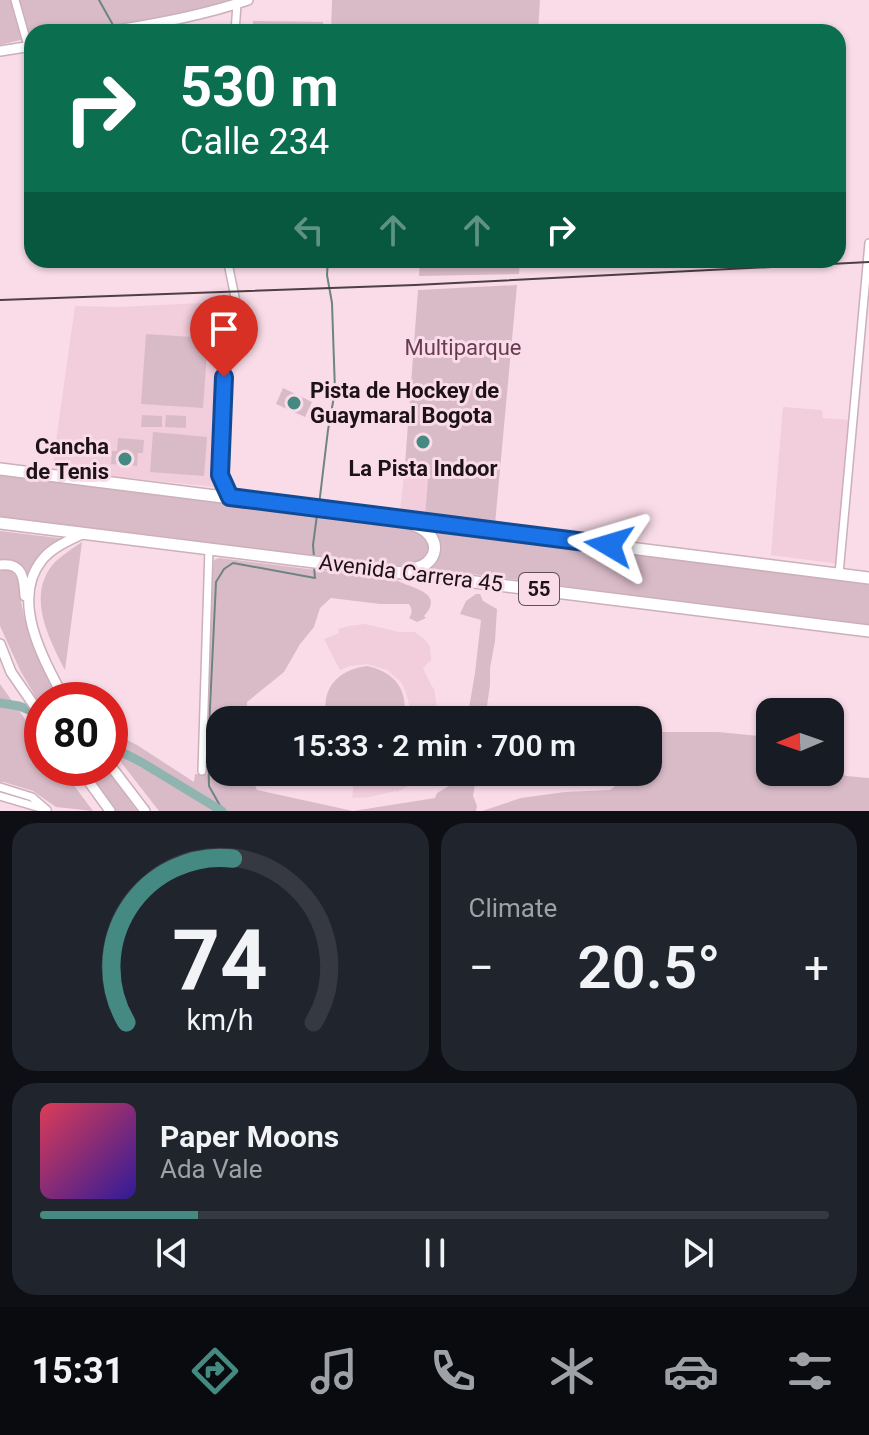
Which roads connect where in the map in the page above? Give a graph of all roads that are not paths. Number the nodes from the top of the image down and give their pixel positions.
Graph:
1 (15, 0) edge
2 (248, 0) edge
3 (237, 4) junction
4 (157, 24) edge
5 (236, 24) edge
6 (24, 28) edge
7 (24, 47) edge
8 (0, 51) edge
9 (869, 243) edge
10 (229, 268) edge
11 (0, 469) edge
12 (224, 496) junction
13 (379, 517) junction
14 (0, 523) edge
15 (85, 533) junction
16 (209, 548) junction
17 (0, 565) edge
18 (368, 568) junction
19 (839, 574) junction
20 (869, 578) edge
21 (28, 615) junction
22 (869, 631) edge
23 (0, 644) edge
24 (56, 682) edge
25 (24, 692) edge
26 (202, 771) dead end
27 (91, 786) edge
28 (126, 786) edge
29 (0, 787) edge
30 (0, 796) edge
31 (31, 801) junction
32 (48, 810) edge
33 (107, 810) edge
34 (145, 811) edge

1 - 6 street
2 - 3 main road
3 - 4 main road
3 - 5 street
7 - 8 main road
9 - 19 street
10 - 12 street
11 - 12 highway
12 - 13 highway
13 - 18 highway
13 - 19 highway
14 - 15 highway, Avenida Carrera 45 / 55
15 - 16 highway, Avenida Carrera 45 / 55
15 - 21 main road
16 - 18 highway, Avenida Carrera 45 / 55
16 - 26 street
17 - 21 main road
18 - 22 highway, Avenida Carrera 45 / 55
19 - 20 highway
21 - 24 main road
23 - 25 main road
27 - 33 main road
28 - 34 main road
29 - 31 street
30 - 31 street
31 - 32 street

